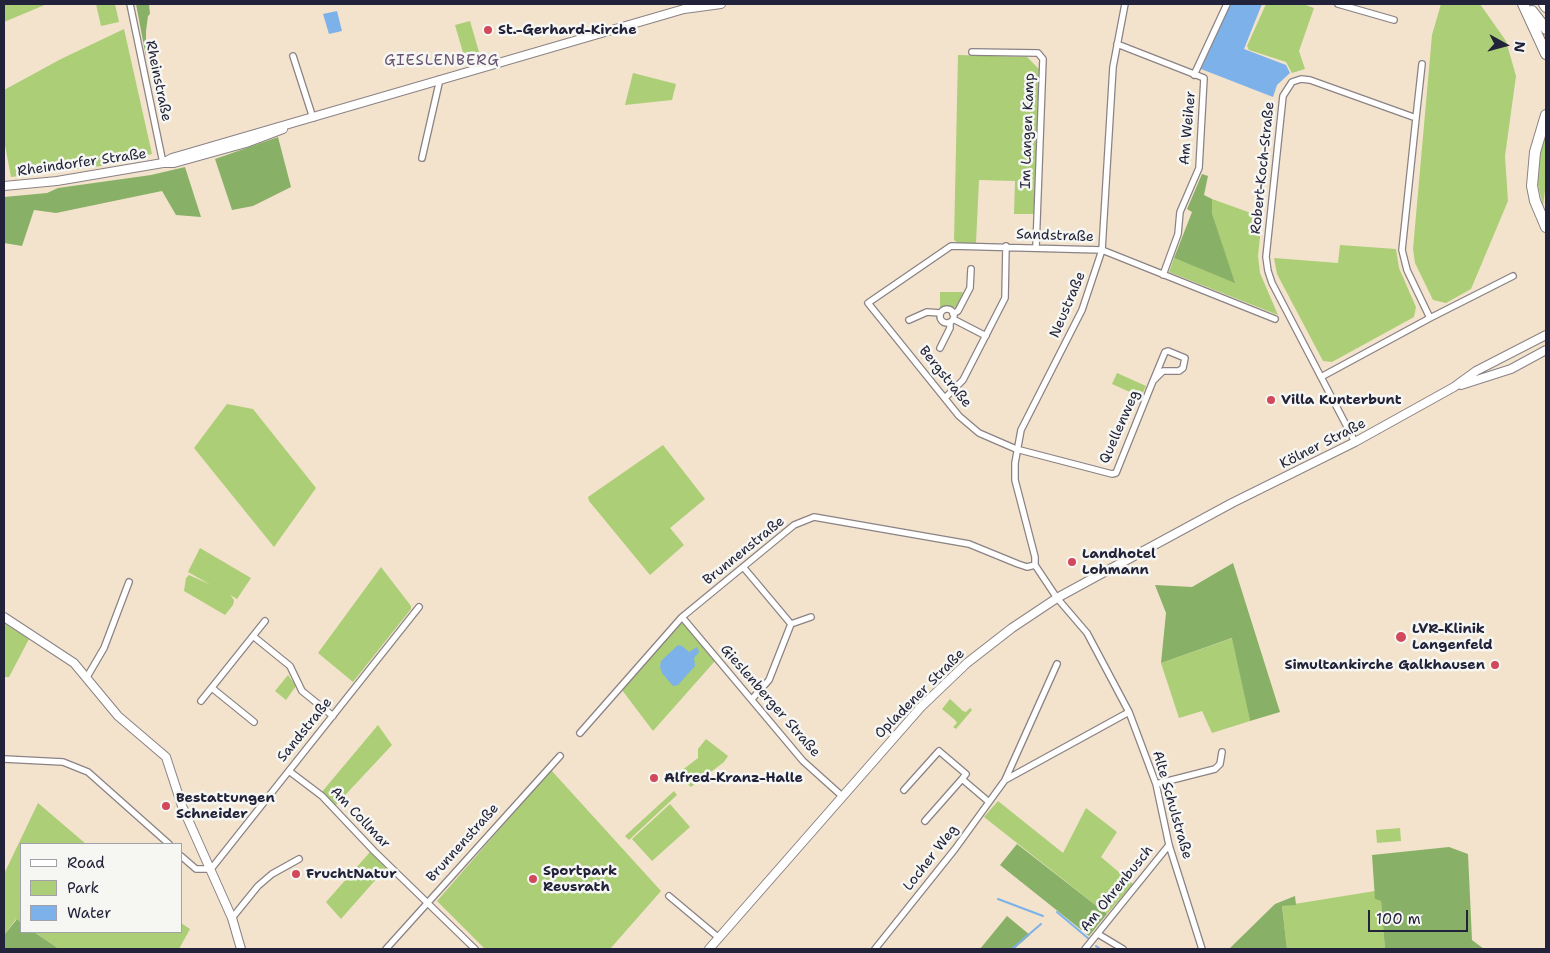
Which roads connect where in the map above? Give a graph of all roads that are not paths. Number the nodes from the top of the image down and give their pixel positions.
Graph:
1 (130, 4) edge
2 (721, 4) edge
3 (1125, 4) edge
4 (1227, 4) edge
5 (1338, 4) edge
6 (1523, 4) edge
7 (1527, 4) edge
8 (1544, 4) edge
9 (1546, 7) edge
10 (1394, 20) dead end
11 (1546, 29) edge
12 (1116, 44) junction
13 (972, 52) dead end
14 (1546, 54) edge
15 (293, 56) dead end
16 (1422, 64) dead end
17 (1194, 75) junction
18 (440, 80) junction
19 (1546, 115) edge
20 (313, 118) junction
21 (1416, 118) junction
22 (422, 158) dead end
23 (163, 163) junction
24 (4, 186) edge
25 (1546, 227) edge
26 (1006, 246) junction
27 (1036, 247) junction
28 (1102, 250) junction
29 (971, 269) dead end
30 (1163, 274) junction
31 (1513, 276) dead end
32 (868, 303) joint
33 (940, 313) junction
34 (952, 318) junction
35 (1430, 318) junction
36 (1276, 319) dead end
37 (909, 320) dead end
38 (1546, 335) edge
39 (986, 336) junction
40 (940, 348) dead end
41 (1546, 350) edge
42 (1321, 377) junction
43 (1153, 381) junction
44 (1454, 387) junction
45 (945, 398) junction
46 (1355, 442) junction
47 (1016, 449) junction
48 (1254, 492) joint
49 (1035, 565) junction
50 (744, 568) junction
51 (129, 582) dead end
52 (1057, 598) junction
53 (419, 607) dead end
54 (4, 617) edge
55 (682, 617) junction
56 (811, 618) dead end
57 (265, 621) dead end
58 (791, 624) junction
59 (253, 636) junction
60 (1057, 664) dead end
61 (87, 678) junction
62 (212, 688) junction
63 (752, 699) junction
64 (201, 701) dead end
65 (1129, 712) junction
66 (333, 716) junction
67 (254, 722) dead end
68 (580, 733) dead end
69 (1222, 752) dead end
70 (560, 756) dead end
71 (4, 759) edge
72 (289, 771) junction
73 (962, 779) junction
74 (1005, 780) junction
75 (1156, 784) junction
76 (904, 790) dead end
77 (842, 796) junction
78 (989, 802) junction
79 (925, 821) dead end
80 (168, 843) edge
81 (1170, 845) junction
82 (182, 857) edge
83 (299, 859) dead end
84 (211, 869) junction
85 (669, 896) dead end
86 (428, 902) junction
87 (232, 918) junction
88 (1098, 934) junction
89 (718, 938) junction
90 (241, 949) edge
91 (386, 949) edge
92 (475, 949) edge
93 (710, 949) edge
94 (874, 949) edge
95 (1085, 949) edge
96 (1123, 949) edge
97 (1202, 949) edge

1 - 23 street, Rheinstraße
2 - 18 main road, Rheindorfer Straße
3 - 12 street, Neustraße
4 - 17 street, Am Weiher
5 - 10 street
6 - 14 highway
7 - 11 highway
8 - 9 highway
12 - 17 street, Am Weiher
12 - 28 street, Neustraße
13 - 27 street, Im Langen Kamp
15 - 20 street
16 - 21 street
17 - 30 street, Am Weiher
18 - 20 main road, Rheindorfer Straße
18 - 22 street
19 - 25 highway
20 - 23 main road, Rheindorfer Straße
21 - 35 street
21 - 42 street, Robert-Koch-Straße
23 - 24 main road, Rheindorfer Straße
26 - 27 street, Sandstraße
26 - 32 street, Sandstraße
26 - 39 street
27 - 28 street, Sandstraße
28 - 30 street, Sandstraße
28 - 47 street, Neustraße
29 - 34 street
30 - 36 street, Sandstraße
31 - 35 street
32 - 45 street, Bergstraße
33 - 34 street
33 - 34 street
33 - 37 street
34 - 39 street
34 - 40 street
35 - 42 street
38 - 44 main road, Kölner Straße
39 - 45 street
41 - 44 main road, Kölner Straße
42 - 46 street, Robert-Koch-Straße
43 - 43 street, Quellenweg
43 - 47 street, Quellenweg
44 - 46 main road, Kölner Straße
45 - 47 street, Bergstraße
46 - 48 main road, Kölner Straße
47 - 49 street, Neustraße
48 - 52 main road, Opladener Straße
49 - 50 street, Brunnenstraße
49 - 52 street, Neustraße
50 - 55 street, Brunnenstraße
50 - 58 street
51 - 61 street
52 - 65 street, Alte Schulstraße
52 - 77 main road, Opladener Straße
53 - 66 street, Sandstraße
54 - 61 main road
55 - 63 street, Gieslenberger Straße
55 - 68 street, Brunnenstraße
56 - 58 street
57 - 59 street
58 - 63 street
59 - 62 street
59 - 66 street
60 - 74 street, Locher Weg
61 - 84 main road
62 - 64 street
62 - 67 street
63 - 77 street, Gieslenberger Straße
65 - 74 street, Locher Weg
65 - 75 street, Alte Schulstraße
66 - 72 street, Sandstraße
69 - 75 street
70 - 86 street, Brunnenstraße
71 - 80 street
72 - 84 street, Sandstraße
72 - 86 street, Am Collmar
73 - 76 street
73 - 78 street
73 - 79 street
74 - 78 street, Locher Weg
75 - 81 street, Alte Schulstraße
77 - 89 main road, Opladener Straße
78 - 94 street, Locher Weg
81 - 88 street, Am Ohrenbusch
81 - 97 street, Alte Schulstraße
82 - 84 street
83 - 87 street
84 - 87 main road
85 - 89 street
86 - 91 street, Brunnenstraße
86 - 92 street, Am Collmar
87 - 90 main road
88 - 95 street, Am Ohrenbusch
88 - 96 street
89 - 93 main road, Opladener Straße

